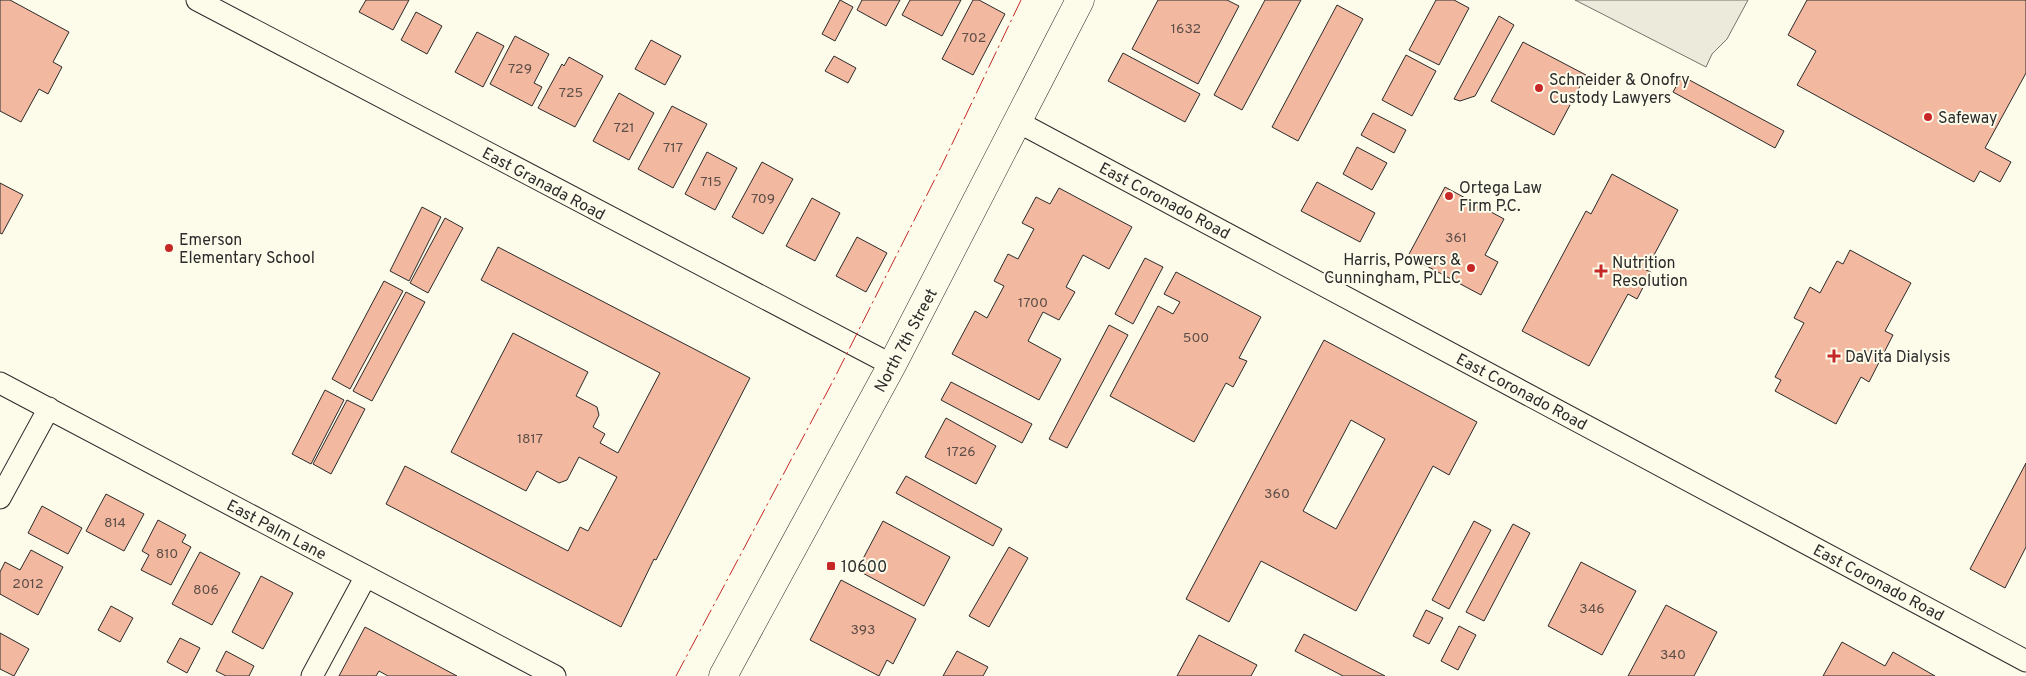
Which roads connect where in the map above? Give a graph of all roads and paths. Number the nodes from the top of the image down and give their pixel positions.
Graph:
1 (197, 0) edge
2 (1080, 0) edge
3 (1018, 122) junction
4 (892, 365) junction
5 (0, 383) edge
6 (49, 408) junction
7 (0, 498) edge
8 (366, 576) junction
9 (2026, 661) edge
10 (312, 676) edge
11 (555, 676) edge
12 (723, 676) edge

1 - 4 street, East Granada Road
2 - 3 main road, North 7th Street
3 - 4 main road, North 7th Street
3 - 9 street, East Coronado Road
4 - 12 main road, North 7th Street
5 - 6 street, East Palm Lane
6 - 7 street
6 - 8 street, East Palm Lane
8 - 10 street
8 - 11 street, East Palm Lane

